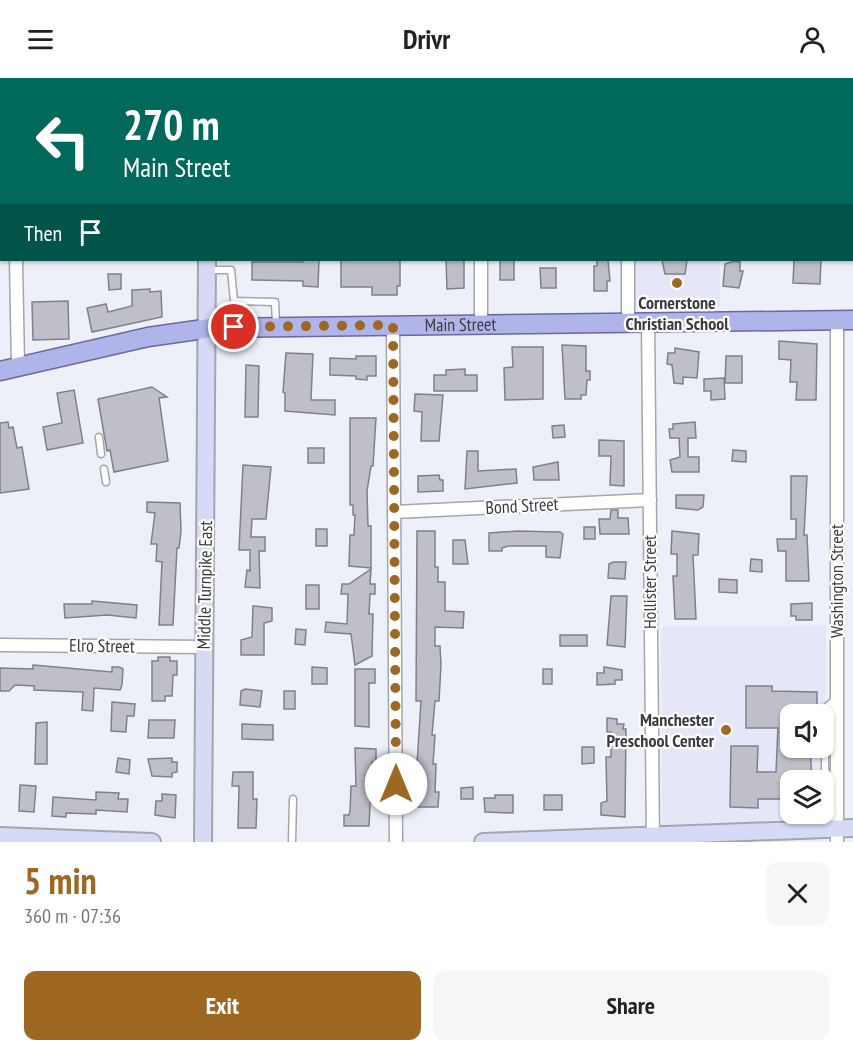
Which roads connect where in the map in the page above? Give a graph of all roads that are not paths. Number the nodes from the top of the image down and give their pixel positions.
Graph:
1 (16, 261) edge
2 (481, 261) edge
3 (628, 261) edge
4 (207, 265) edge
5 (845, 320) edge
6 (648, 321) junction
7 (628, 322) junction
8 (481, 324) junction
9 (393, 325) junction
10 (276, 327) junction
11 (208, 328) junction
12 (18, 366) junction
13 (0, 370) edge
14 (99, 437) dead end
15 (102, 454) dead end
16 (104, 469) dead end
17 (106, 482) dead end
18 (650, 500) junction
19 (394, 512) junction
20 (0, 645) edge
21 (204, 646) junction
22 (292, 799) dead end
23 (842, 833) edge
24 (0, 836) edge
25 (652, 838) edge
26 (152, 842) edge
27 (203, 842) edge
28 (292, 842) edge
29 (396, 842) edge
30 (483, 842) edge

1 - 12 street
2 - 8 street
3 - 7 street
4 - 10 lane
4 - 11 main road, Middle Turnpike East
5 - 6 main road, Main Street
5 - 23 street, Washington Street
6 - 7 main road, Main Street
6 - 18 street, Hollister Street
7 - 8 main road, Main Street
8 - 9 main road, Main Street
9 - 10 main road, Main Street
9 - 19 street
10 - 11 main road, Main Street
11 - 12 main road, Main Street
11 - 21 main road, Middle Turnpike East
12 - 13 main road, Main Street
14 - 15 lane
16 - 17 lane
18 - 19 street, Bond Street
18 - 25 street, Hollister Street
19 - 29 street
20 - 21 street, Elro Street
21 - 27 main road, Middle Turnpike East
22 - 28 lane
23 - 25 main road
24 - 26 main road
25 - 30 main road

